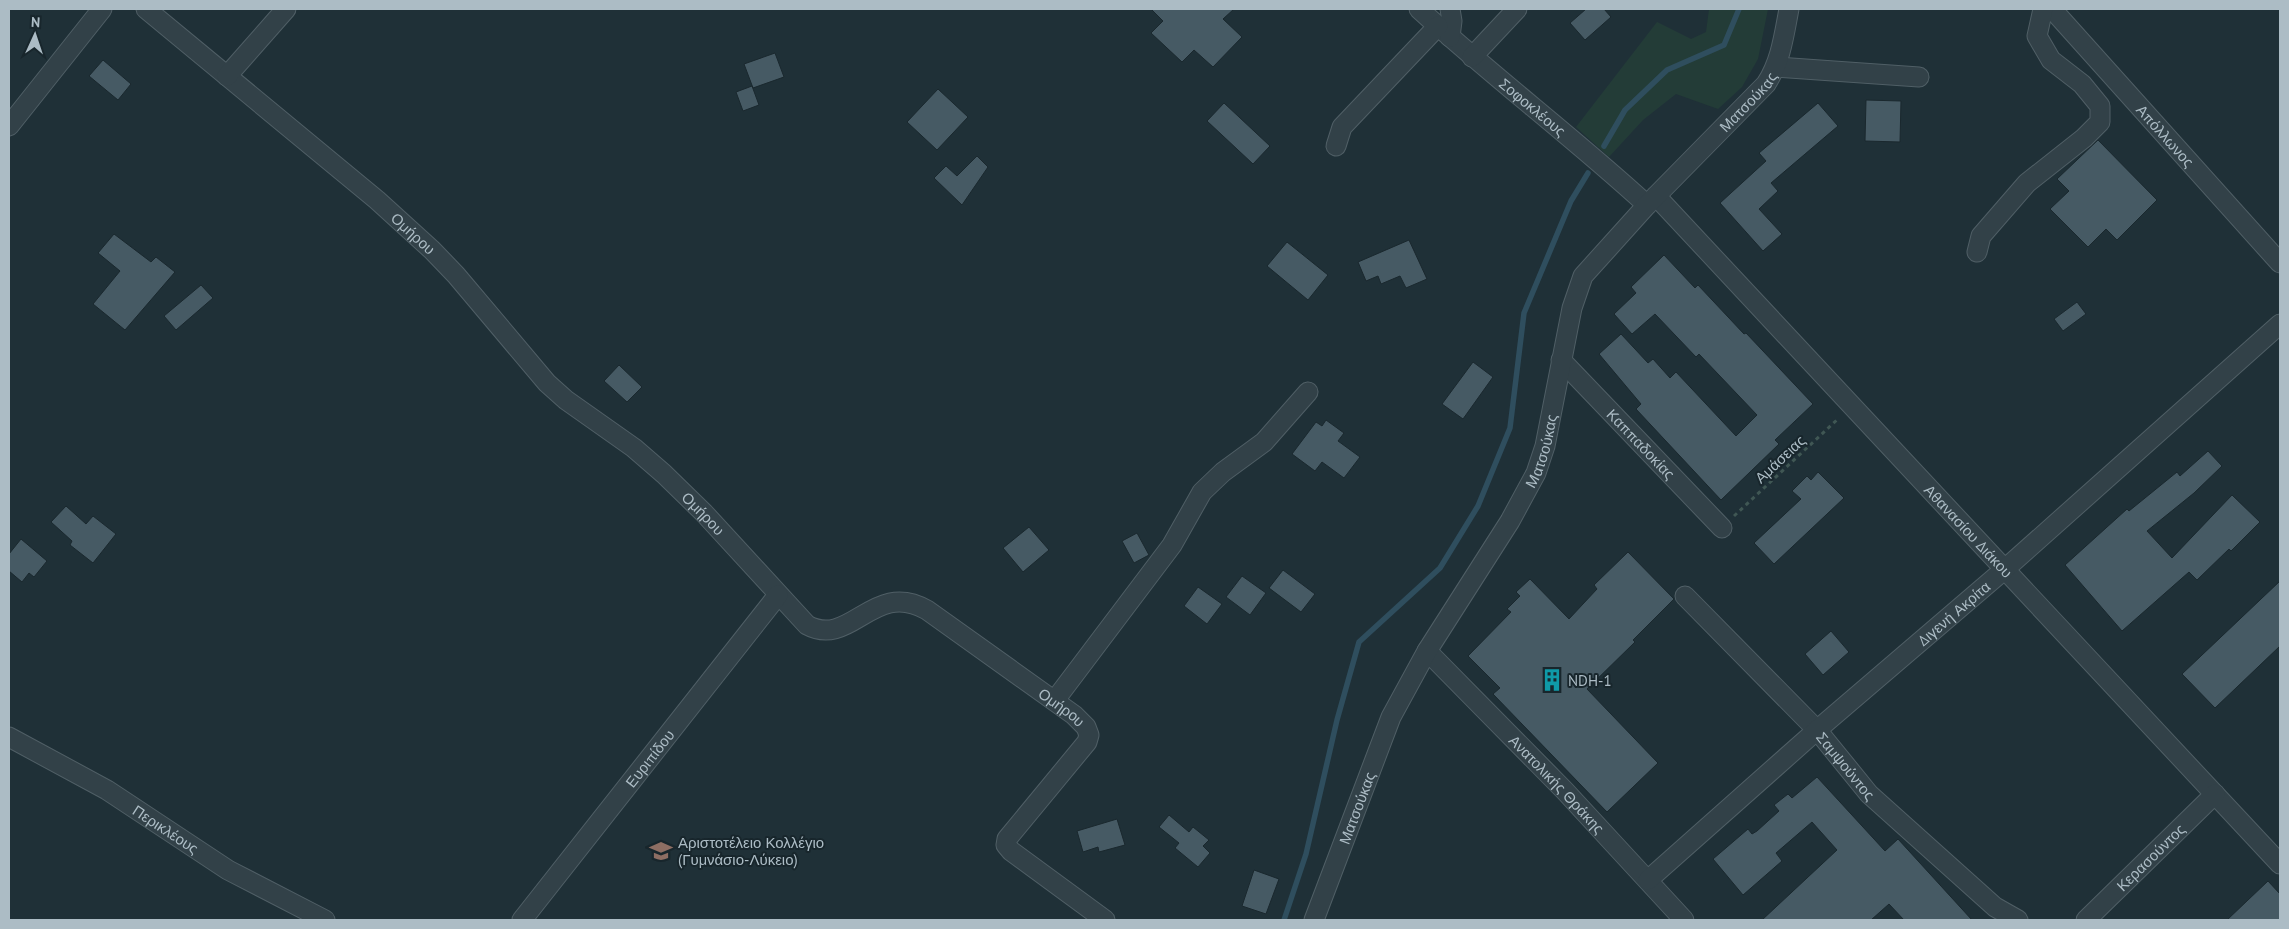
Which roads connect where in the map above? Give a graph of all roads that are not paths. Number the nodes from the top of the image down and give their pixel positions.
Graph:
1 (102, 9) edge
2 (146, 9) edge
3 (286, 9) edge
4 (1419, 9) edge
5 (1450, 9) edge
6 (1517, 9) edge
7 (1789, 9) edge
8 (2043, 9) edge
9 (2052, 9) edge
10 (1444, 32) junction
11 (1472, 57) junction
12 (1776, 68) junction
13 (227, 76) junction
14 (1919, 77) dead end
15 (9, 126) edge
16 (1336, 146) dead end
17 (1652, 201) junction
18 (1977, 252) dead end
19 (2280, 263) edge
20 (2280, 324) edge
21 (1561, 360) junction
22 (1308, 392) dead end
23 (1722, 528) road end
24 (2005, 569) junction
25 (778, 594) junction
26 (1685, 596) dead end
27 (1427, 651) junction
28 (1055, 700) junction
29 (1817, 730) junction
30 (9, 737) edge
31 (2215, 794) junction
32 (2280, 864) edge
33 (1648, 880) junction
34 (325, 920) edge
35 (522, 920) edge
36 (1105, 920) edge
37 (1314, 920) edge
38 (1684, 920) edge
39 (2018, 920) edge
40 (2086, 920) edge

1 - 15 street
2 - 13 street, Ομήρου
3 - 13 street
4 - 10 street, Σοφοκλέους
5 - 10 street
6 - 11 street
7 - 12 street, Ματσούκας
8 - 18 street
9 - 19 street, Απόλλωνος
10 - 11 street, Σοφοκλέους
10 - 16 street
11 - 17 street, Σοφοκλέους
12 - 14 street
12 - 17 street, Ματσούκας
13 - 25 street, Ομήρου
17 - 21 street, Ματσούκας
17 - 24 street, Αθανασίου Διάκου
20 - 24 street, Διγενή Ακρίτα
21 - 23 street, Καππαδοκίας
21 - 27 street, Ματσούκας
22 - 28 street
24 - 29 street, Διγενή Ακρίτα
24 - 31 street, Αθανασίου Διάκου
25 - 28 street, Ομήρου
25 - 35 street, Ευριπίδου
26 - 29 street, Σαμψούντος
27 - 33 street, Ανατολικής Θράκης
27 - 37 street, Ματσούκας
28 - 36 street, Ομήρου
29 - 33 street, Διγενή Ακρίτα
29 - 39 street, Σαμψούντος
30 - 34 street, Περικλέους
31 - 32 street, Αθανασίου Διάκου
31 - 40 street, Κερασούντος
33 - 38 street, Ανατολικής Θράκης

